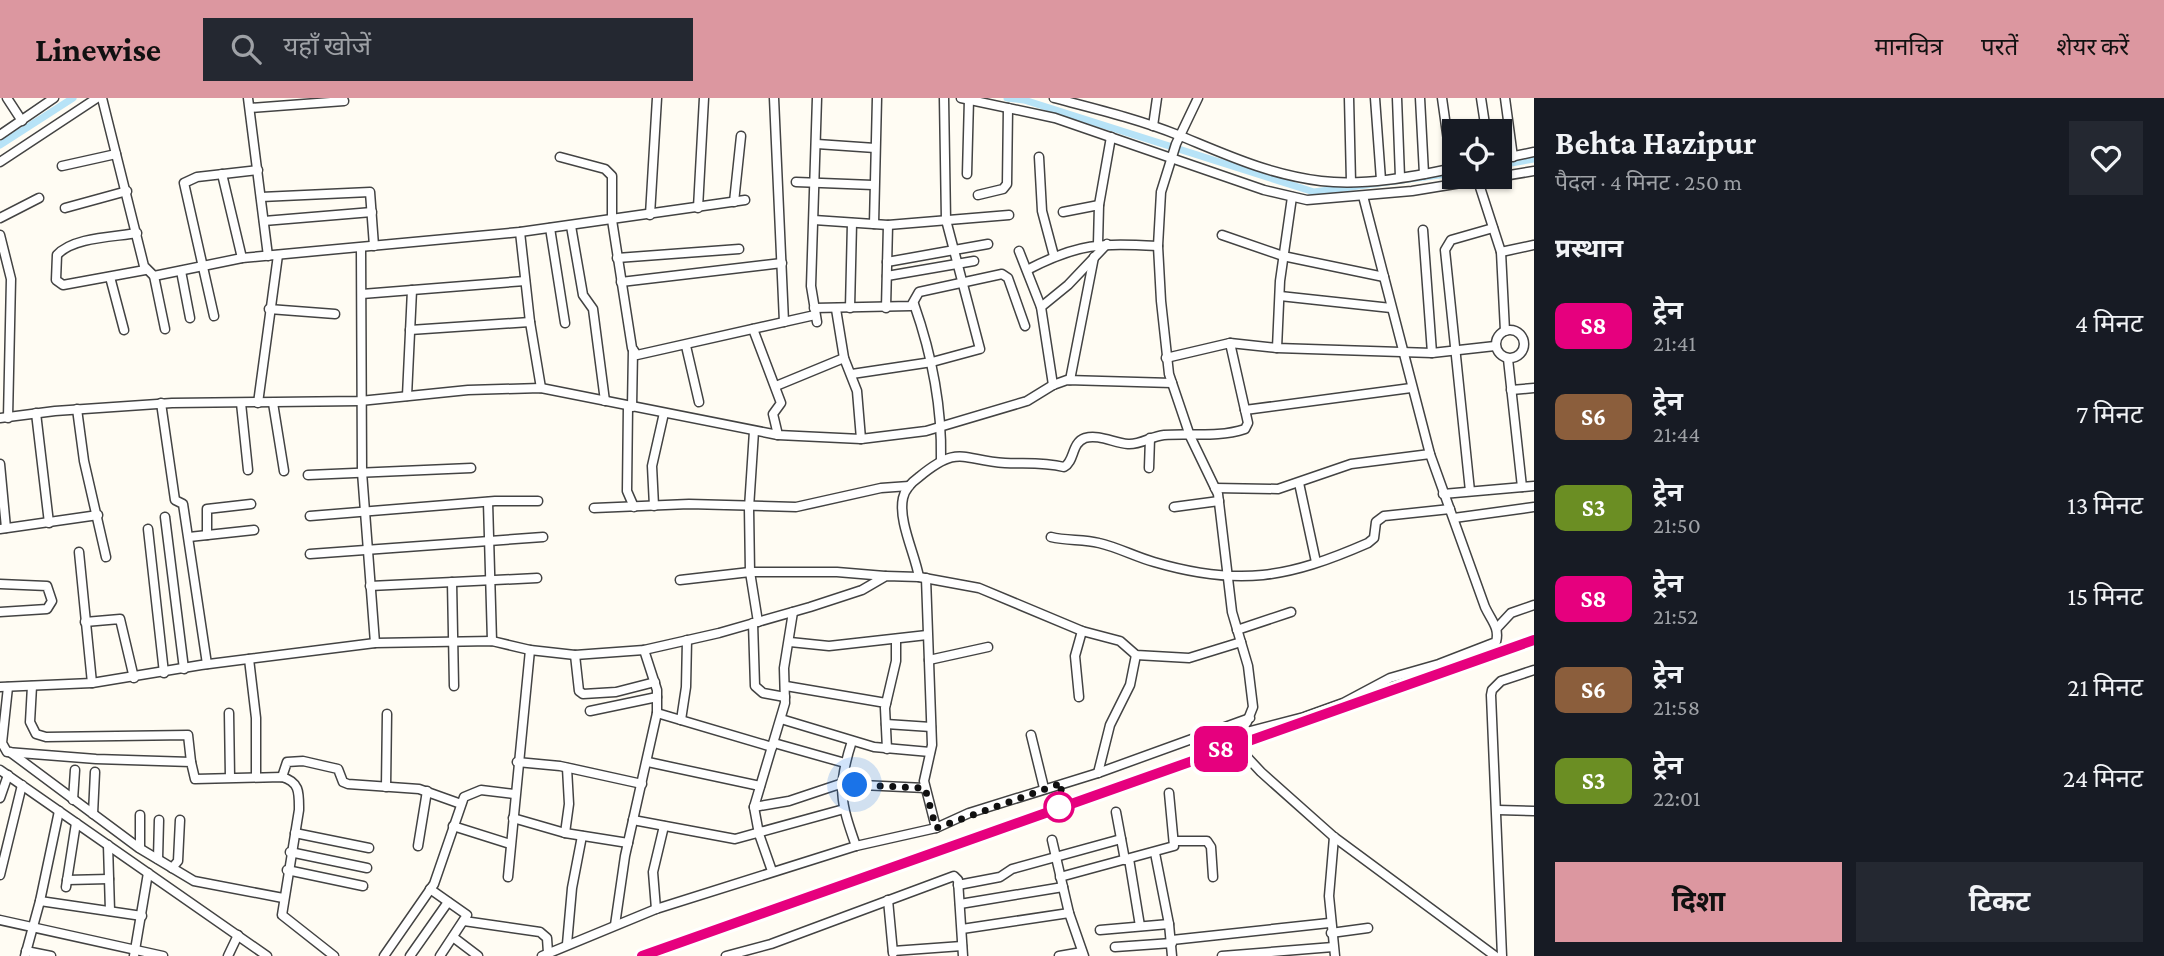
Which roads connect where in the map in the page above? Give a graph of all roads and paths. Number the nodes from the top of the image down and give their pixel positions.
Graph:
1 (7, 98) edge
2 (54, 98) edge
3 (99, 98) edge
4 (248, 98) edge
5 (657, 98) edge
6 (704, 98) edge
7 (774, 98) edge
8 (817, 98) edge
9 (877, 98) edge
10 (944, 98) edge
11 (1054, 98) edge
12 (1092, 98) edge
13 (1157, 98) edge
14 (1198, 98) edge
15 (1349, 98) edge
16 (1376, 98) edge
17 (1397, 98) edge
18 (1420, 98) edge
19 (1442, 98) edge
20 (1482, 98) edge
21 (1505, 98) edge
22 (965, 99) edge
23 (986, 100) edge
24 (344, 101) dead end
25 (41, 102) edge
26 (250, 108) junction
27 (1008, 108) junction
28 (1090, 108) junction
29 (1445, 119) edge
30 (1485, 119) edge
31 (22, 121) junction
32 (1153, 126) junction
33 (0, 135) edge
34 (741, 136) dead end
35 (1111, 137) junction
36 (817, 144) junction
37 (1174, 147) junction
38 (875, 148) junction
39 (1534, 152) edge
40 (116, 154) junction
41 (561, 157) dead end
42 (1040, 157) dead end
43 (1513, 157) joint
44 (0, 162) edge
45 (62, 166) dead end
46 (258, 170) junction
47 (1534, 172) edge
48 (222, 174) junction
49 (967, 174) dead end
50 (1424, 174) junction
51 (1512, 176) edge
52 (1400, 177) junction
53 (1441, 178) joint
54 (1381, 180) junction
55 (796, 182) dead end
56 (1351, 182) junction
57 (816, 183) junction
58 (873, 185) junction
59 (1481, 189) edge
60 (127, 191) junction
61 (978, 195) dead end
62 (1363, 196) junction
63 (261, 197) junction
64 (1292, 197) junction
65 (38, 198) dead end
66 (745, 200) dead end
67 (734, 202) junction
68 (1099, 205) junction
69 (65, 208) dead end
70 (698, 208) junction
71 (372, 212) junction
72 (1063, 212) dead end
73 (650, 215) junction
74 (1009, 215) dead end
75 (0, 218) edge
76 (946, 219) junction
77 (612, 220) junction
78 (814, 220) junction
79 (264, 221) junction
80 (852, 223) junction
81 (874, 224) junction
82 (888, 225) junction
83 (571, 226) junction
84 (551, 228) junction
85 (1493, 228) junction
86 (1423, 230) dead end
87 (520, 232) junction
88 (137, 233) junction
89 (0, 235) edge
90 (1222, 235) dead end
91 (988, 244) dead end
92 (1102, 244) junction
93 (1534, 245) edge
94 (374, 246) junction
95 (1158, 246) junction
96 (360, 248) junction
97 (739, 249) dead end
98 (955, 251) junction
99 (1019, 251) dead end
100 (1500, 252) junction
101 (278, 255) junction
102 (268, 256) junction
103 (1054, 256) junction
104 (1283, 256) junction
105 (1094, 257) junction
106 (242, 258) junction
107 (617, 258) junction
108 (974, 261) dead end
109 (887, 262) junction
110 (782, 263) junction
111 (958, 265) junction
112 (204, 266) junction
113 (145, 270) junction
114 (1027, 270) junction
115 (181, 271) junction
116 (110, 276) junction
117 (154, 276) junction
118 (887, 276) junction
119 (1384, 277) junction
120 (525, 281) junction
121 (962, 281) junction
122 (621, 282) junction
123 (412, 290) junction
124 (362, 294) junction
125 (1280, 296) junction
126 (914, 304) junction
127 (1041, 307) junction
128 (850, 308) junction
129 (886, 308) junction
130 (1391, 308) junction
131 (269, 309) junction
132 (836, 309) junction
133 (335, 314) dead end
134 (816, 315) junction
135 (214, 316) dead end
136 (190, 318) dead end
137 (530, 322) junction
138 (784, 322) junction
139 (565, 323) dead end
140 (1025, 326) dead end
141 (165, 329) dead end
142 (753, 329) junction
143 (124, 330) dead end
144 (410, 330) junction
145 (1505, 331) junction
146 (1534, 342) edge
147 (1230, 343) junction
148 (1524, 343) junction
149 (686, 346) junction
150 (1495, 346) junction
151 (1277, 348) junction
152 (633, 350) junction
153 (1457, 351) junction
154 (1402, 352) junction
155 (1432, 353) junction
156 (844, 358) junction
157 (1166, 358) junction
158 (1508, 359) junction
159 (932, 362) junction
160 (852, 374) junction
161 (1070, 380) junction
162 (1172, 383) junction
163 (1052, 384) junction
164 (776, 386) junction
165 (541, 388) junction
166 (1411, 388) junction
167 (1534, 388) edge
168 (1511, 390) junction
169 (407, 396) junction
170 (360, 401) junction
171 (605, 401) junction
172 (272, 402) junction
173 (699, 402) dead end
174 (161, 403) junction
175 (241, 403) junction
176 (258, 403) junction
177 (630, 406) junction
178 (77, 409) junction
179 (1245, 410) junction
180 (664, 413) junction
181 (36, 414) junction
182 (4, 418) edge
183 (942, 426) junction
184 (754, 431) junction
185 (778, 435) junction
186 (1190, 436) junction
187 (1150, 438) junction
188 (861, 439) junction
189 (1430, 454) junction
190 (941, 459) junction
191 (0, 464) edge
192 (471, 468) dead end
193 (1149, 468) dead end
194 (248, 470) dead end
195 (284, 471) dead end
196 (362, 472) junction
197 (308, 475) dead end
198 (1299, 483) junction
199 (909, 486) junction
200 (1534, 486) edge
201 (1522, 487) junction
202 (1215, 488) junction
203 (1470, 491) junction
204 (1443, 494) junction
205 (538, 501) dead end
206 (1219, 501) junction
207 (488, 502) junction
208 (251, 504) dead end
209 (654, 506) junction
210 (634, 507) junction
211 (1174, 507) dead end
212 (1534, 507) edge
213 (594, 508) dead end
214 (749, 508) junction
215 (1450, 509) junction
216 (364, 513) junction
217 (98, 515) junction
218 (310, 516) dead end
219 (165, 517) dead end
220 (1454, 518) junction
221 (49, 523) junction
222 (3, 528) edge
223 (148, 529) dead end
224 (254, 530) dead end
225 (207, 535) junction
226 (188, 537) junction
227 (543, 537) dead end
228 (1051, 537) dead end
229 (489, 541) junction
230 (368, 549) junction
231 (79, 552) dead end
232 (310, 554) dead end
233 (106, 557) dead end
234 (1316, 562) junction
235 (750, 572) junction
236 (886, 576) junction
237 (923, 577) junction
238 (537, 578) dead end
239 (1227, 578) junction
240 (680, 580) dead end
241 (489, 581) junction
242 (452, 582) junction
243 (0, 584) edge
244 (370, 586) junction
245 (1534, 605) edge
246 (0, 612) edge
247 (793, 612) junction
248 (1291, 612) dead end
249 (85, 622) junction
250 (756, 622) junction
251 (1497, 628) junction
252 (1237, 630) junction
253 (1083, 631) junction
254 (927, 635) junction
255 (896, 639) junction
256 (687, 640) junction
257 (492, 641) junction
258 (454, 642) junction
259 (790, 642) junction
260 (1241, 642) junction
261 (375, 643) junction
262 (988, 647) dead end
263 (530, 650) junction
264 (644, 650) junction
265 (575, 655) junction
266 (1136, 655) junction
267 (249, 659) junction
268 (929, 660) junction
269 (207, 664) junction
270 (184, 669) junction
271 (1534, 670) edge
272 (164, 673) junction
273 (134, 678) junction
274 (655, 682) junction
275 (92, 683) junction
276 (32, 686) junction
277 (454, 686) dead end
278 (786, 686) junction
279 (4, 687) edge
280 (657, 697) junction
281 (785, 697) junction
282 (1079, 697) dead end
283 (886, 703) junction
284 (590, 711) dead end
285 (229, 713) dead end
286 (657, 713) junction
287 (387, 714) dead end
288 (1250, 718) junction
289 (780, 719) junction
290 (681, 720) junction
291 (886, 724) junction
292 (931, 727) junction
293 (1235, 734) junction
294 (1031, 735) dead end
295 (852, 741) junction
296 (773, 745) junction
297 (887, 749) junction
298 (10, 752) junction
299 (930, 752) junction
300 (191, 762) junction
301 (517, 762) junction
302 (648, 762) junction
303 (845, 763) junction
304 (568, 768) junction
305 (75, 769) dead end
306 (4, 772) edge
307 (95, 772) dead end
308 (1098, 773) junction
309 (256, 777) junction
310 (282, 777) junction
311 (230, 778) junction
312 (840, 784) junction
313 (22, 785) junction
314 (642, 785) junction
315 (760, 786) junction
316 (386, 787) junction
317 (925, 788) junction
318 (1044, 788) junction
319 (427, 791) junction
320 (1170, 793) dead end
321 (514, 794) junction
322 (0, 798) edge
323 (73, 800) junction
324 (461, 804) junction
325 (754, 807) junction
326 (844, 809) junction
327 (1498, 810) junction
328 (59, 811) junction
329 (1534, 811) edge
330 (1116, 812) dead end
331 (93, 814) junction
332 (139, 814) dead end
333 (513, 818) junction
334 (159, 820) dead end
335 (180, 820) dead end
336 (634, 820) junction
337 (76, 823) junction
338 (453, 826) junction
339 (664, 826) junction
340 (936, 828) junction
341 (295, 833) junction
342 (565, 833) junction
343 (759, 834) junction
344 (582, 836) junction
345 (1334, 837) junction
346 (1121, 839) junction
347 (1052, 840) dead end
348 (1175, 841) junction
349 (628, 843) junction
350 (510, 844) junction
351 (108, 845) junction
352 (418, 846) dead end
353 (856, 846) junction
354 (140, 848) junction
355 (369, 848) dead end
356 (290, 852) junction
357 (1155, 853) junction
358 (1056, 858) junction
359 (158, 859) junction
360 (1127, 860) junction
361 (172, 868) junction
362 (367, 868) dead end
363 (288, 870) junction
364 (772, 871) junction
365 (148, 873) junction
366 (0, 875) edge
367 (508, 877) dead end
368 (1060, 877) junction
369 (1213, 877) dead end
370 (109, 879) junction
371 (958, 885) junction
372 (363, 886) dead end
373 (1063, 887) junction
374 (430, 889) junction
375 (283, 898) junction
376 (887, 900) junction
377 (40, 901) junction
378 (448, 902) junction
379 (960, 904) junction
380 (656, 909) junction
381 (110, 911) junction
382 (1069, 913) junction
383 (142, 916) junction
384 (0, 919) edge
385 (464, 921) junction
386 (1329, 923) junction
387 (1169, 924) junction
388 (615, 925) junction
389 (1140, 926) junction
390 (1368, 928) dead end
391 (34, 929) junction
392 (962, 929) junction
393 (1100, 930) dead end
394 (1331, 933) junction
395 (238, 936) junction
396 (453, 937) junction
397 (1172, 942) junction
398 (567, 944) junction
399 (962, 946) junction
400 (1115, 947) dead end
401 (1334, 951) edge
402 (134, 953) edge
403 (893, 953) edge
404 (26, 954) edge
405 (1083, 954) edge
406 (545, 955) edge
407 (51, 956) edge
408 (163, 956) edge
409 (228, 956) edge
410 (267, 956) edge
411 (334, 956) edge
412 (384, 956) edge
413 (410, 956) edge
414 (440, 956) edge
415 (478, 956) edge
416 (726, 956) edge
417 (963, 956) edge
418 (1059, 956) edge
419 (1172, 956) edge
420 (1222, 956) edge
421 (1495, 956) edge
422 (1502, 956) edge

1 - 31 street
2 - 25 street
3 - 40 street
3 - 44 street
4 - 26 street
5 - 73 street
6 - 70 street
7 - 110 street
8 - 36 street
9 - 38 street
10 - 76 street
11 - 28 street
12 - 28 street
13 - 32 street
14 - 37 street
15 - 56 street
16 - 54 street
17 - 52 street
18 - 50 street
19 - 29 street
20 - 30 street
21 - 43 street
22 - 23 street
22 - 49 street
23 - 27 street
24 - 26 street
25 - 31 street
26 - 46 street
27 - 35 street
27 - 61 street
28 - 32 street
31 - 33 street
32 - 37 street
34 - 67 street
35 - 37 street
35 - 68 street
36 - 38 street
36 - 57 street
37 - 56 street
37 - 64 street
37 - 95 street
38 - 58 street
39 - 43 street
40 - 45 street
40 - 60 street
41 - 77 street
42 - 103 street
46 - 48 street
46 - 63 street
47 - 51 street
48 - 106 street
48 - 112 street
50 - 52 street
50 - 53 street
52 - 54 street
53 - 62 street
54 - 56 street
55 - 57 street
57 - 58 street
57 - 78 street
58 - 81 street
59 - 85 street
60 - 69 street
60 - 88 street
62 - 64 street
62 - 119 street
63 - 71 street
63 - 79 street
64 - 104 street
65 - 75 street
66 - 67 street
67 - 70 street
68 - 72 street
68 - 92 street
70 - 73 street
71 - 79 street
71 - 94 street
73 - 77 street
74 - 76 street
76 - 82 street
76 - 98 street
77 - 83 street
77 - 107 street
78 - 80 street
78 - 134 street
79 - 102 street
80 - 81 street
80 - 128 street
81 - 82 street
82 - 109 street
83 - 84 street
83 - 171 street
84 - 87 street
84 - 139 street
85 - 100 street
85 - 153 street
86 - 155 street
87 - 94 street
87 - 120 street
88 - 113 street
88 - 116 street
89 - 182 street
90 - 104 street
91 - 98 street
92 - 95 street
92 - 103 street
92 - 105 street
93 - 100 street
94 - 96 street
95 - 157 street
96 - 101 street
96 - 124 street
97 - 107 street
98 - 109 street
98 - 111 street
99 - 114 street
100 - 145 street
101 - 102 street
101 - 131 street
102 - 106 street
103 - 114 street
104 - 119 street
104 - 125 street
105 - 127 street
105 - 161 street
106 - 112 street
107 - 122 street
108 - 111 street
109 - 118 street
110 - 122 street
110 - 138 street
111 - 118 street
111 - 121 street
112 - 115 street
112 - 135 street
113 - 116 street
113 - 117 street
114 - 127 street
115 - 117 street
115 - 136 street
116 - 143 street
117 - 141 street
118 - 129 street
119 - 130 street
120 - 123 street
120 - 137 street
121 - 126 street
121 - 140 street
121 - 159 street
122 - 152 street
123 - 124 street
123 - 144 street
124 - 170 street
125 - 130 street
125 - 151 street
126 - 129 street
126 - 159 street
127 - 163 street
128 - 129 street
128 - 132 street
130 - 154 street
131 - 133 street
131 - 176 street
132 - 134 street
132 - 156 street
134 - 138 street
137 - 144 street
137 - 165 street
138 - 142 street
142 - 149 street
142 - 164 street
144 - 169 street
145 - 148 street
145 - 150 street
146 - 148 street
147 - 151 street
147 - 157 street
147 - 179 street
148 - 158 street
149 - 152 street
149 - 173 street
150 - 153 street
150 - 158 street
151 - 154 street
152 - 177 street
153 - 155 street
153 - 203 street
154 - 155 street
154 - 166 street
156 - 160 street
156 - 164 street
157 - 162 street
158 - 168 street
159 - 160 street
159 - 183 street
160 - 188 street
161 - 162 street
161 - 163 street
162 - 186 street
163 - 183 street
164 - 185 street
165 - 169 street
165 - 171 street
166 - 179 street
166 - 189 street
167 - 168 street
168 - 201 street
169 - 170 street
170 - 172 street
170 - 196 street
171 - 177 street
172 - 176 street
172 - 195 street
174 - 175 street
174 - 178 street
174 - 226 street
175 - 176 street
175 - 194 street
177 - 180 street
177 - 210 street
178 - 181 street
178 - 217 street
179 - 186 street
180 - 184 street
180 - 209 street
181 - 182 street
181 - 221 street
183 - 188 street
183 - 190 street
184 - 185 street
184 - 214 street
185 - 188 street
186 - 187 street
186 - 202 street
187 - 190 street
187 - 193 street
189 - 198 street
189 - 204 street
190 - 199 street
191 - 222 street
192 - 196 street
196 - 197 street
196 - 216 street
198 - 202 street
198 - 234 street
199 - 214 street
199 - 237 street
200 - 201 street
201 - 203 street
202 - 206 street
203 - 204 street
204 - 215 street
205 - 207 street
206 - 211 street
206 - 239 street
207 - 216 street
207 - 229 street
208 - 225 street
209 - 210 street
209 - 214 street
210 - 213 street
212 - 220 street
214 - 235 street
215 - 220 street
215 - 234 street
216 - 218 street
216 - 230 street
217 - 221 street
217 - 233 street
219 - 270 street
220 - 251 street
221 - 222 street
223 - 272 street
224 - 225 street
225 - 226 street
226 - 269 street
227 - 229 street
228 - 239 street
229 - 230 street
229 - 241 street
230 - 232 street
230 - 244 street
231 - 249 street
234 - 239 street
235 - 236 street
235 - 240 street
235 - 250 street
236 - 237 street
236 - 247 street
237 - 253 street
237 - 254 street
238 - 241 street
239 - 252 street
241 - 242 street
241 - 257 street
242 - 244 street
242 - 258 street
243 - 246 street
244 - 261 street
245 - 251 street
247 - 250 street
247 - 259 street
248 - 252 street
249 - 273 street
249 - 275 street
250 - 256 street
250 - 281 street
251 - 293 street
252 - 260 street
253 - 266 street
253 - 282 street
254 - 255 street
254 - 268 street
255 - 259 street
255 - 283 street
256 - 264 street
256 - 290 street
257 - 258 street
257 - 263 street
258 - 261 street
258 - 277 street
259 - 278 street
260 - 266 street
260 - 288 street
261 - 267 street
262 - 268 street
263 - 265 street
263 - 301 street
264 - 265 street
264 - 274 street
265 - 274 street
266 - 308 street
267 - 269 street
267 - 309 street
268 - 292 street
269 - 270 street
270 - 272 street
271 - 327 street
272 - 273 street
273 - 275 street
274 - 280 street
275 - 276 street
276 - 279 street
276 - 300 street
278 - 281 street
278 - 283 street
279 - 298 street
280 - 284 street
280 - 286 street
281 - 289 street
283 - 291 street
285 - 311 street
286 - 290 street
286 - 302 street
287 - 316 street
288 - 293 street
288 - 308 street
289 - 295 street
289 - 296 street
290 - 296 street
291 - 292 street
291 - 297 street
292 - 299 street
293 - 345 street
294 - 318 street
295 - 297 street
295 - 303 street
296 - 303 street
296 - 315 street
297 - 299 street
298 - 300 street
298 - 323 street
299 - 317 street
300 - 311 street
301 - 304 street
301 - 321 street
302 - 314 street
302 - 315 street
303 - 312 street
304 - 314 street
304 - 342 street
305 - 323 street
306 - 313 street
306 - 322 street
307 - 331 street
308 - 318 street
309 - 310 street
309 - 311 street
310 - 316 street
310 - 341 street
312 - 317 street
312 - 325 street
312 - 326 street
313 - 328 street
313 - 366 street
314 - 336 street
315 - 325 street
316 - 319 street
317 - 340 street
318 - 340 street
319 - 324 street
319 - 352 street
320 - 348 street
321 - 324 street
321 - 333 street
323 - 331 street
324 - 338 street
325 - 343 street
326 - 343 street
326 - 353 street
327 - 329 street
327 - 422 street
328 - 337 street
328 - 377 street
330 - 346 street
331 - 354 street
332 - 354 street
333 - 342 street
333 - 350 street
334 - 359 street
335 - 361 street
336 - 339 street
336 - 349 street
337 - 351 street
337 - 370 street
338 - 350 street
338 - 374 street
339 - 343 street
339 - 380 street
340 - 353 street
341 - 355 street
341 - 356 street
342 - 344 street
343 - 364 street
344 - 349 street
344 - 398 street
345 - 386 street
345 - 421 street
346 - 358 street
346 - 360 street
347 - 358 street
348 - 357 street
348 - 369 street
349 - 388 street
350 - 367 street
351 - 365 street
351 - 370 street
353 - 364 street
354 - 359 street
356 - 362 street
356 - 363 street
357 - 360 street
357 - 387 street
358 - 368 street
358 - 371 street
359 - 361 street
360 - 368 street
360 - 389 street
361 - 375 street
363 - 372 street
363 - 375 street
364 - 380 street
365 - 383 street
365 - 395 street
368 - 373 street
370 - 381 street
371 - 376 street
371 - 379 street
373 - 379 street
373 - 382 street
374 - 378 street
374 - 412 street
375 - 411 street
376 - 403 street
376 - 416 street
377 - 381 street
377 - 391 street
378 - 385 street
378 - 413 street
379 - 392 street
380 - 388 street
381 - 383 street
382 - 392 street
382 - 405 street
383 - 402 street
384 - 391 street
385 - 396 street
385 - 406 street
386 - 394 street
386 - 397 street
387 - 389 street
387 - 397 street
388 - 398 street
389 - 393 street
390 - 394 street
391 - 402 street
391 - 404 street
392 - 399 street
394 - 401 street
395 - 409 street
395 - 410 street
396 - 414 street
396 - 415 street
397 - 400 street
397 - 419 street
398 - 406 street
399 - 403 street
399 - 417 street
401 - 420 street
402 - 408 street
404 - 407 street
405 - 418 street

